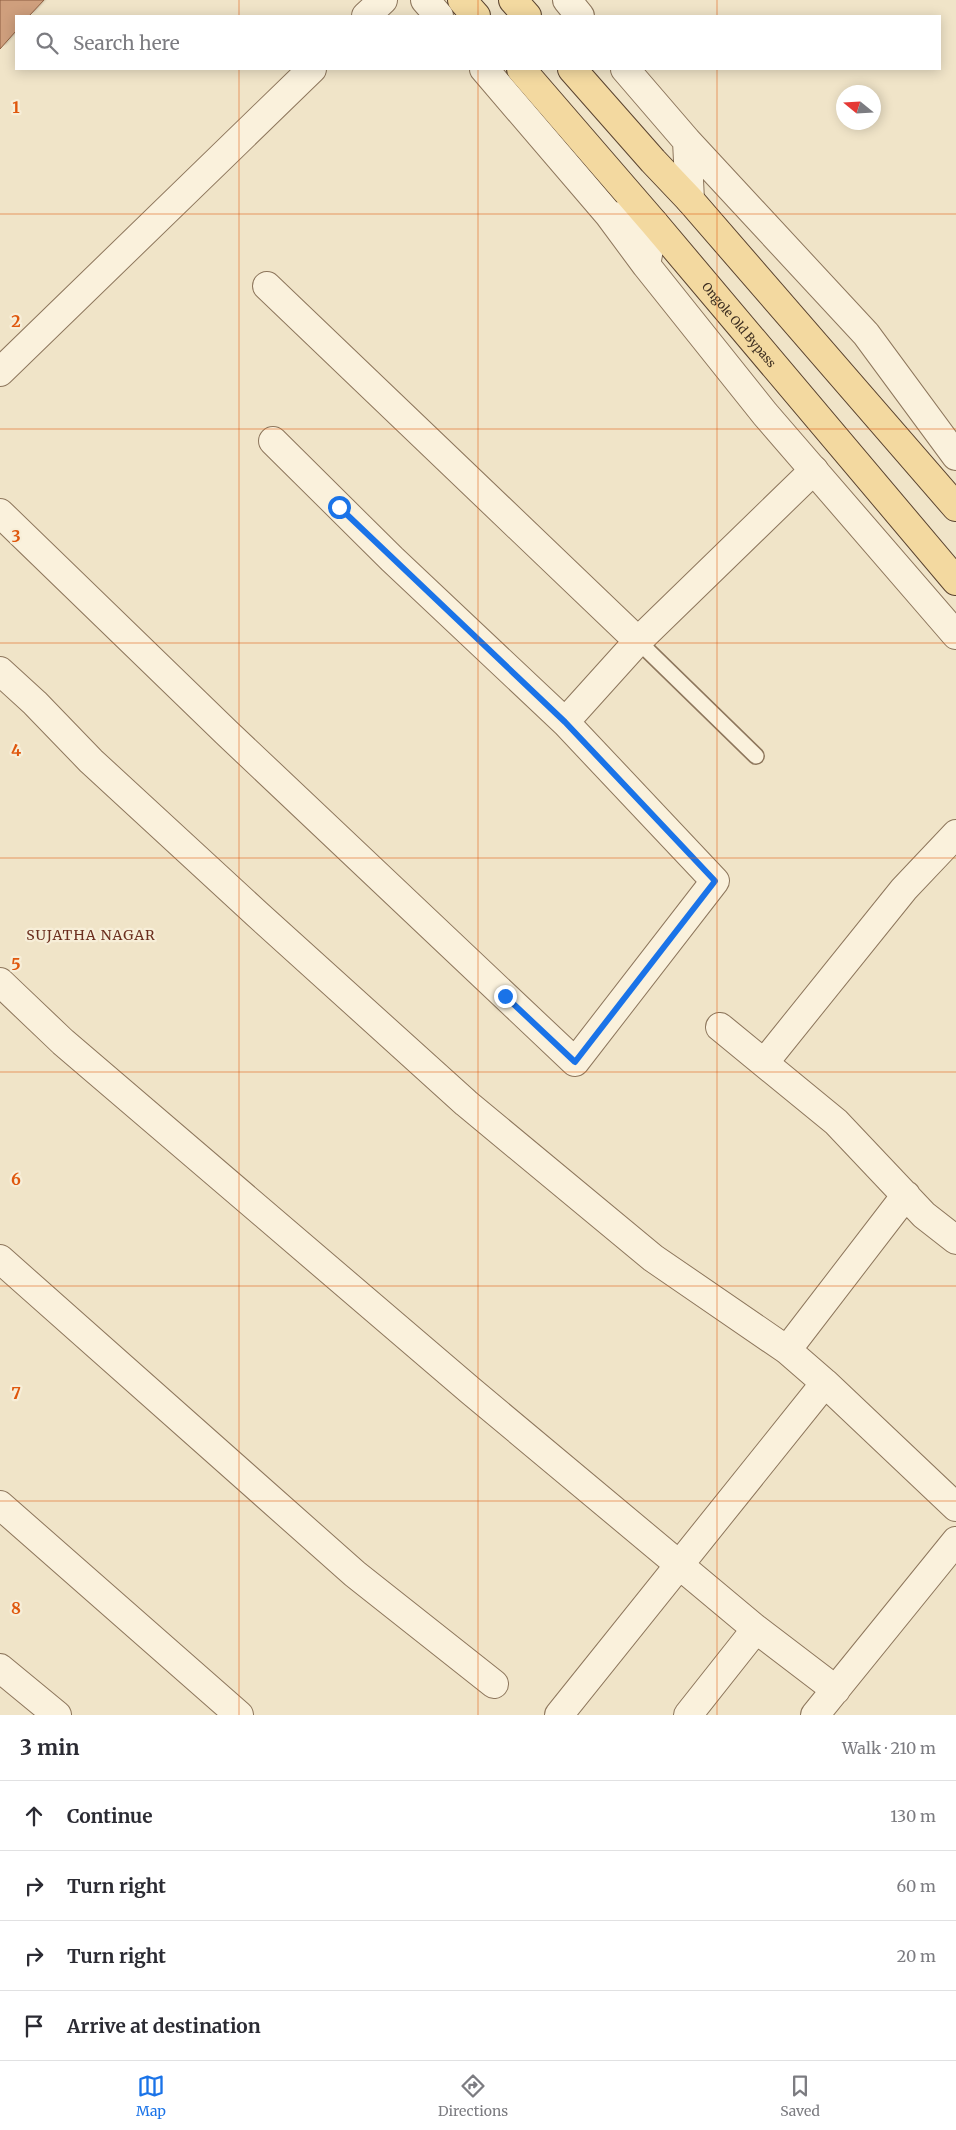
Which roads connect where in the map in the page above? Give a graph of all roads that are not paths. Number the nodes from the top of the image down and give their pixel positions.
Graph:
1 (383, 0) edge
2 (425, 0) edge
3 (462, 0) edge
4 (513, 0) edge
5 (566, 0) edge
6 (367, 15) edge
7 (438, 15) edge
8 (475, 15) edge
9 (526, 15) edge
10 (579, 15) edge
11 (311, 70) edge
12 (485, 70) edge
13 (522, 70) edge
14 (573, 70) edge
15 (626, 70) edge
16 (687, 141) junction
17 (690, 200) junction
18 (609, 215) junction
19 (654, 223) junction
20 (646, 265) junction
21 (267, 286) dead end
22 (0, 372) edge
23 (273, 442) dead end
24 (956, 456) edge
25 (814, 470) junction
26 (956, 507) edge
27 (0, 513) edge
28 (956, 581) edge
29 (956, 635) edge
30 (638, 641) junction
31 (0, 671) edge
32 (565, 722) junction
33 (756, 756) dead end
34 (956, 834) edge
35 (0, 982) edge
36 (720, 1027) dead end
37 (764, 1064) junction
38 (906, 1195) junction
39 (956, 1240) edge
40 (0, 1259) edge
41 (787, 1350) junction
42 (825, 1382) junction
43 (0, 1505) edge
44 (956, 1507) edge
45 (956, 1541) edge
46 (679, 1564) junction
47 (756, 1629) junction
48 (0, 1668) edge
49 (494, 1684) dead end
50 (836, 1690) junction
51 (58, 1715) edge
52 (239, 1715) edge
53 (559, 1715) edge
54 (688, 1715) edge
55 (816, 1715) edge

1 - 6 street
2 - 7 street
3 - 8 main road
4 - 9 main road
5 - 10 street
11 - 22 street
12 - 18 street
13 - 19 main road, Ongole Old Bypass
14 - 17 main road
15 - 16 street
16 - 17 street
16 - 24 street
17 - 26 main road
18 - 19 street
18 - 20 street
19 - 20 street
19 - 28 main road, Ongole Old Bypass
20 - 25 street
21 - 30 street
23 - 32 street
25 - 29 street
25 - 30 street
27 - 32 street
30 - 32 street
30 - 33 lane
31 - 41 street
34 - 37 street
35 - 46 street
36 - 37 street
37 - 38 street
38 - 39 street
38 - 41 street
40 - 49 street
41 - 42 street
42 - 44 street
42 - 46 street
43 - 52 street
45 - 50 street
46 - 47 street
46 - 53 street
47 - 50 street
47 - 54 street
48 - 51 street
50 - 55 street

